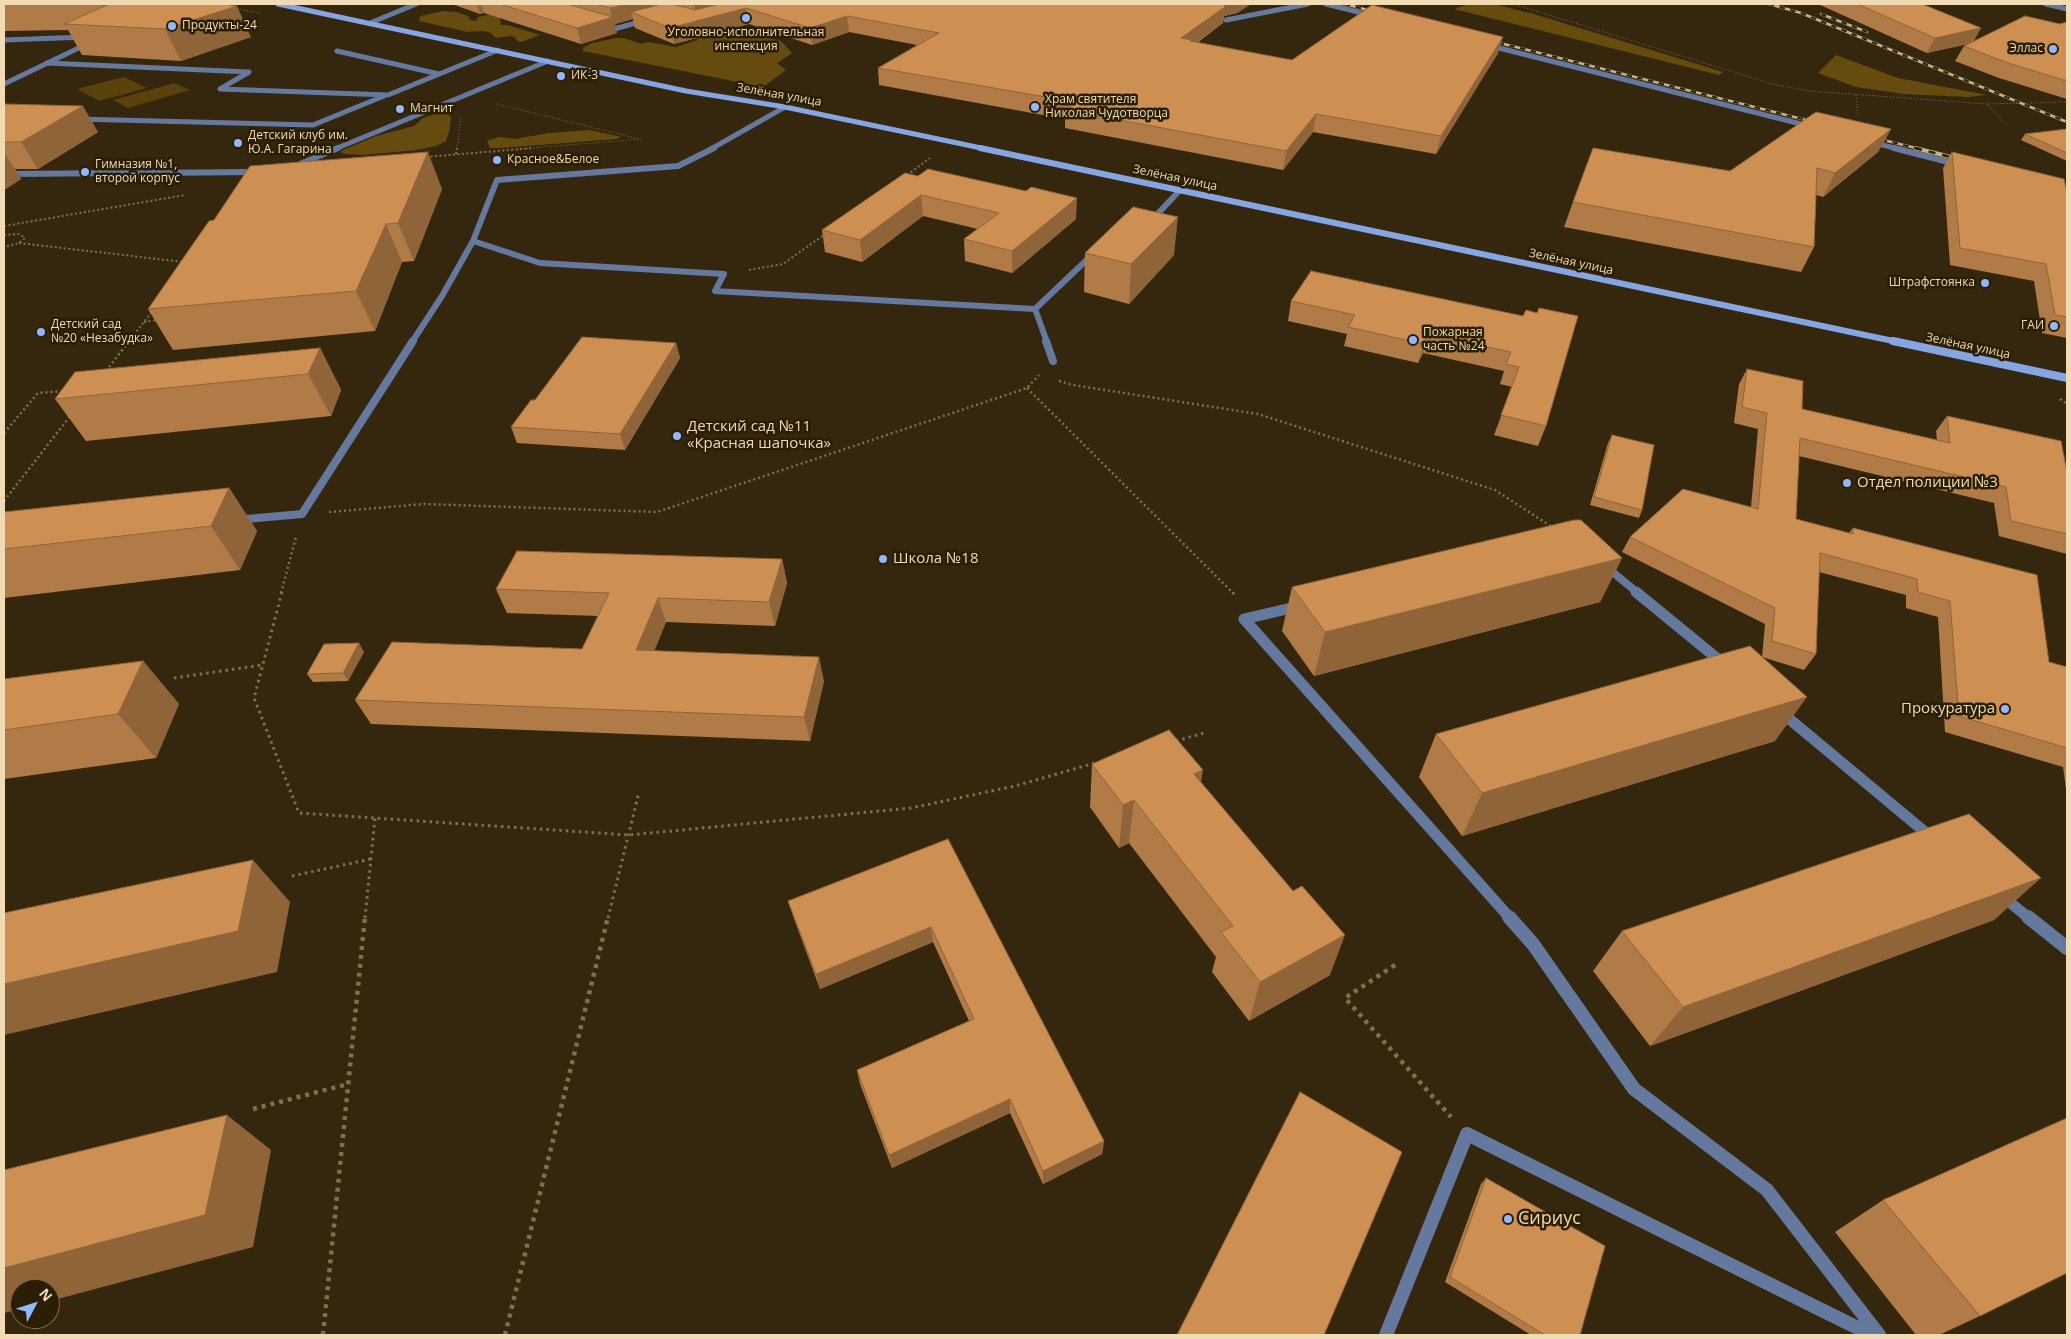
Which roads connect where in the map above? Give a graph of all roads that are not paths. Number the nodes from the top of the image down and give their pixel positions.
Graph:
1 (278, 4) edge
2 (416, 4) edge
3 (1308, 4) edge
4 (1326, 4) edge
5 (2046, 4) edge
6 (2067, 9) edge
7 (1384, 18) edge
8 (651, 19) edge
9 (1226, 20) edge
10 (370, 23) junction
11 (596, 24) edge
12 (4, 40) edge
13 (1480, 43) edge
14 (498, 50) junction
15 (337, 51) dead end
16 (548, 61) junction
17 (47, 63) junction
18 (440, 74) junction
19 (4, 84) edge
20 (388, 95) junction
21 (785, 107) junction
22 (74, 119) edge
23 (1817, 128) edge
24 (1865, 140) edge
25 (1971, 167) edge
26 (282, 170) edge
27 (267, 172) edge
28 (4, 174) edge
29 (1180, 190) junction
30 (1148, 223) edge
31 (473, 241) junction
32 (1100, 248) edge
33 (1035, 309) junction
34 (1053, 361) dead end
35 (2067, 378) edge
36 (222, 522) edge
37 (1598, 560) edge
38 (1310, 604) edge
39 (1731, 671) edge
40 (1769, 702) edge
41 (1936, 841) edge
42 (1996, 891) edge
43 (2067, 948) edge
44 (1386, 1335) edge
45 (1872, 1335) edge
46 (1879, 1335) edge

1 - 10 main road, Зелёная улица
2 - 10 street
3 - 9 street
4 - 7 street
5 - 6 street
8 - 11 street
10 - 14 main road, Зелёная улица
12 - 17 street
13 - 23 street
14 - 16 main road, Зелёная улица
14 - 18 street
15 - 18 street
16 - 21 main road, Зелёная улица
16 - 26 street
17 - 19 street
17 - 20 street
18 - 20 street
20 - 22 street
21 - 29 main road, Зелёная улица
21 - 31 street
24 - 25 street
27 - 28 street
29 - 30 street
29 - 35 main road, Зелёная улица
31 - 33 street
31 - 36 street
32 - 33 street
33 - 34 street
37 - 39 street
38 - 46 street
40 - 41 street
42 - 43 street
44 - 45 street

